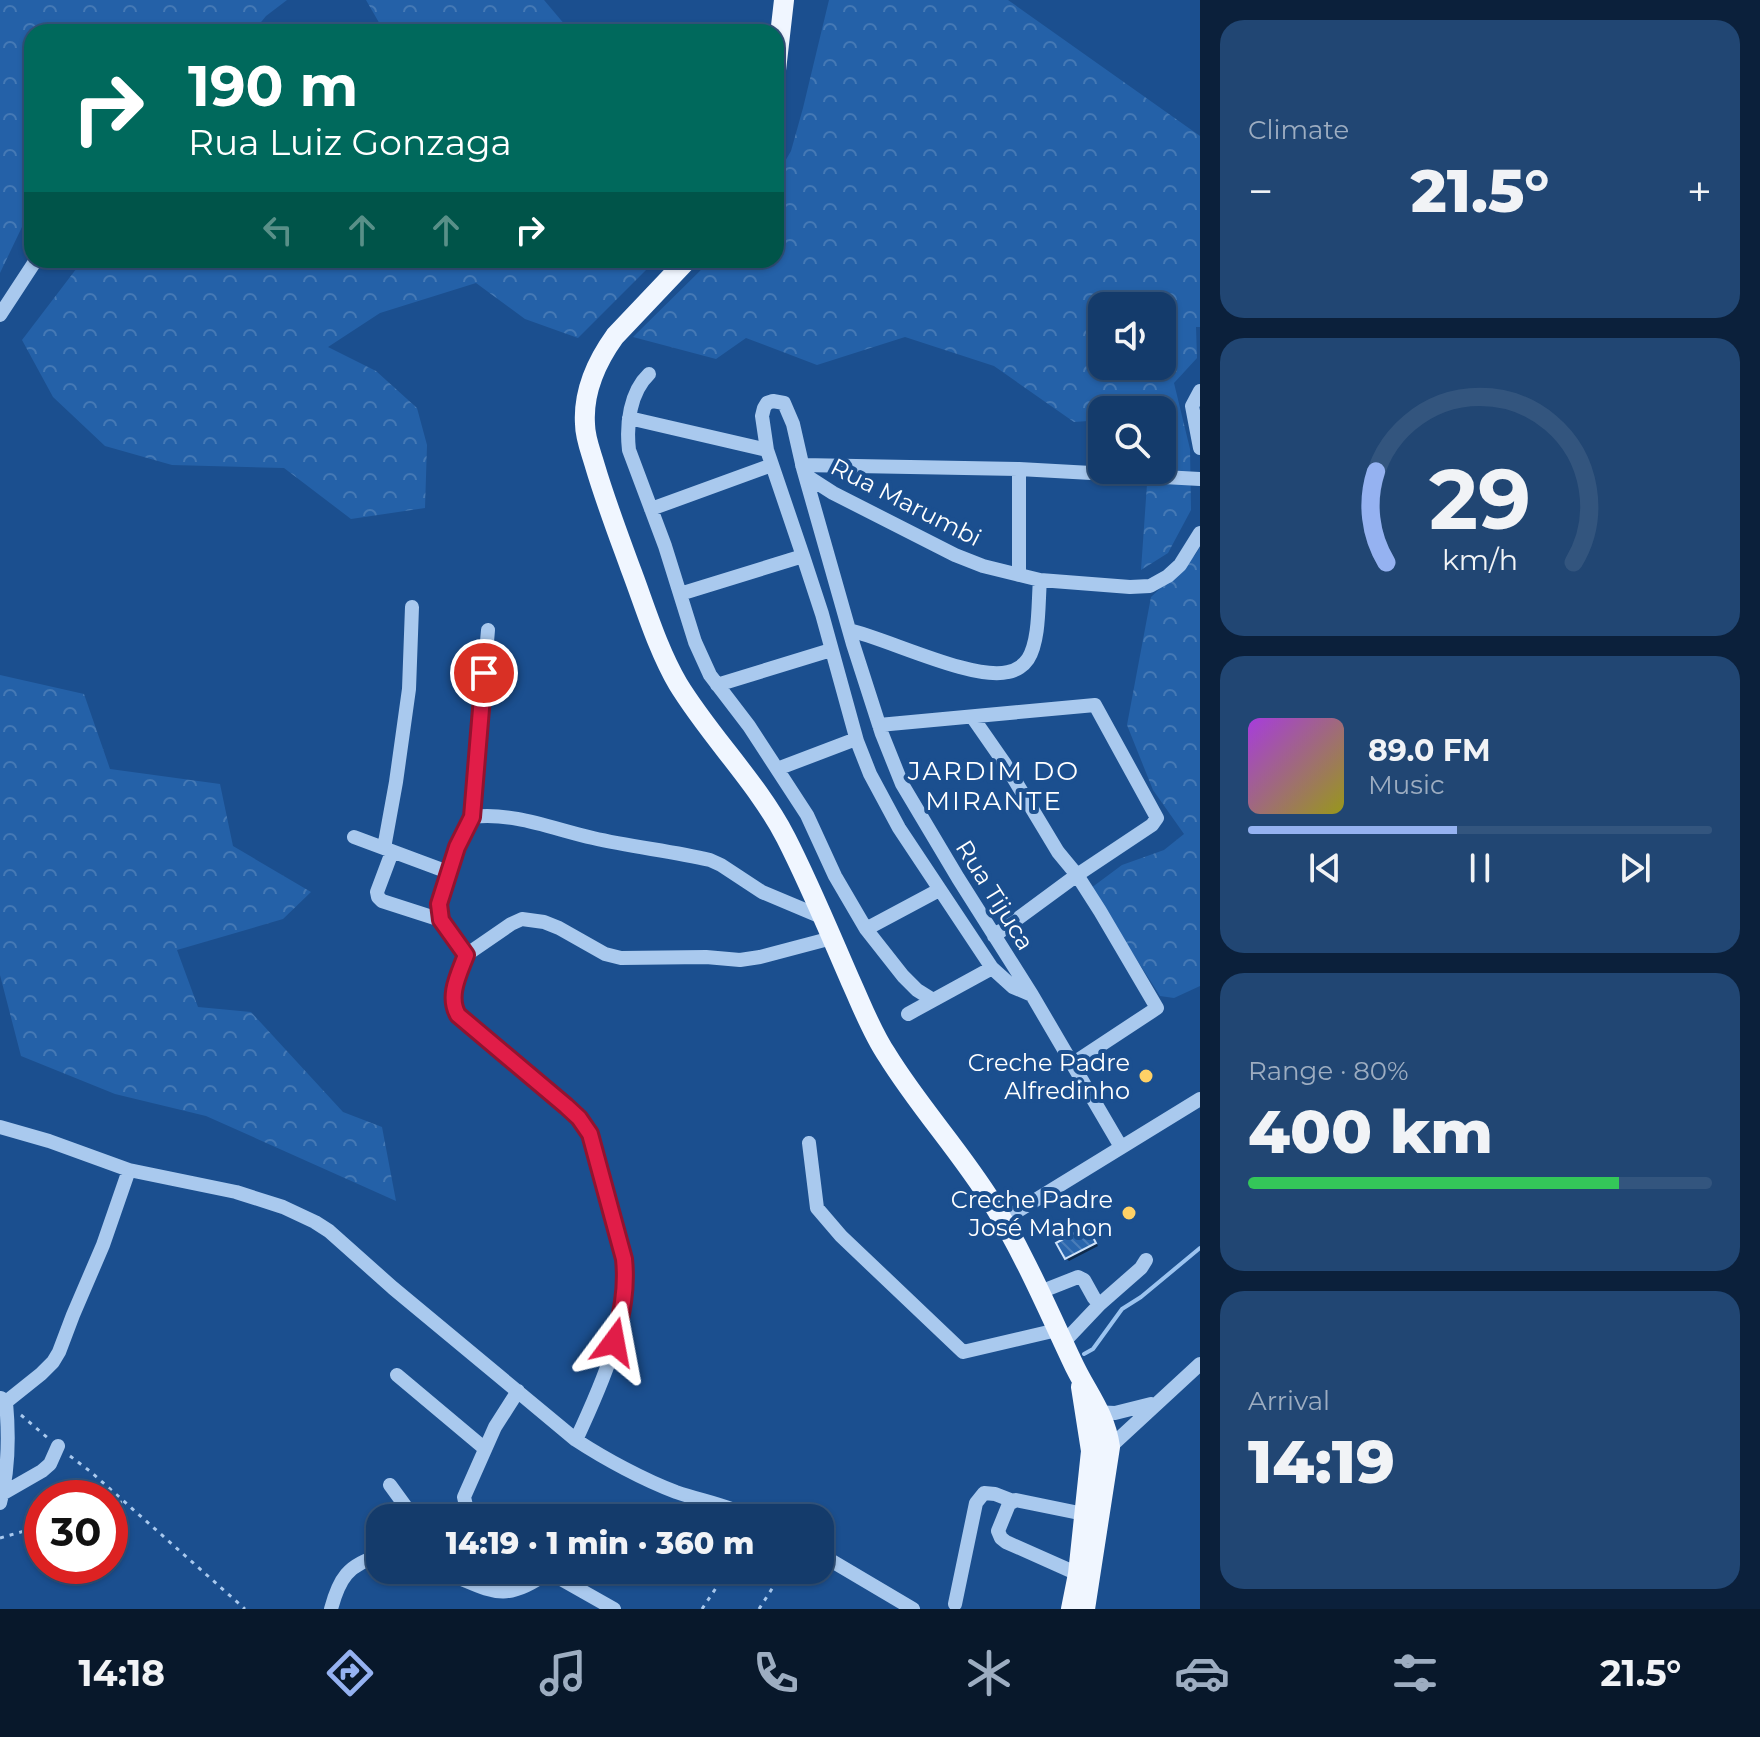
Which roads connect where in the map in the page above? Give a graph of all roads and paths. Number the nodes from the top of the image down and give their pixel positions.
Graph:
1 (784, 0) edge
2 (781, 24) edge
3 (31, 268) edge
4 (679, 268) edge
5 (0, 315) edge
6 (649, 374) dead end
7 (1200, 391) edge
8 (629, 418) junction
9 (1200, 448) edge
10 (770, 457) junction
11 (1019, 469) junction
12 (804, 470) junction
13 (1200, 479) edge
14 (651, 509) junction
15 (1200, 533) edge
16 (803, 556) junction
17 (1019, 575) junction
18 (1040, 580) junction
19 (680, 594) junction
20 (412, 607) dead end
21 (488, 630) dead end
22 (849, 630) junction
23 (831, 650) junction
24 (717, 685) junction
25 (973, 718) junction
26 (879, 725) junction
27 (856, 739) junction
28 (777, 769) junction
29 (472, 817) junction
30 (354, 837) dead end
31 (388, 850) junction
32 (448, 872) junction
33 (1077, 875) junction
34 (939, 890) junction
35 (441, 920) junction
36 (828, 928) junction
37 (866, 929) junction
38 (994, 936) junction
39 (466, 955) junction
40 (992, 968) junction
41 (1032, 995) junction
42 (933, 1000) junction
43 (908, 1014) dead end
44 (1072, 1064) junction
45 (1200, 1099) edge
46 (0, 1127) edge
47 (809, 1143) dead end
48 (1121, 1147) junction
49 (129, 1170) junction
50 (1003, 1220) junction
51 (1146, 1260) dead end
52 (1040, 1292) junction
53 (1094, 1298) dead end
54 (1060, 1337) junction
55 (1200, 1364) edge
56 (397, 1375) dead end
57 (518, 1391) junction
58 (3, 1399) edge
59 (1159, 1401) junction
60 (1093, 1412) junction
61 (576, 1440) junction
62 (58, 1446) junction
63 (484, 1448) junction
64 (1100, 1449) junction
65 (100, 1480) edge
66 (390, 1485) dead end
67 (1, 1498) edge
68 (1013, 1501) junction
69 (404, 1504) edge
70 (466, 1504) edge
71 (717, 1504) edge
72 (128, 1505) edge
73 (1084, 1514) junction
74 (24, 1531) edge
75 (0, 1538) edge
76 (366, 1561) edge
77 (834, 1562) edge
78 (1078, 1574) junction
79 (472, 1584) edge
80 (532, 1584) edge
81 (570, 1584) edge
82 (719, 1584) edge
83 (775, 1584) edge
84 (955, 1604) dead end
85 (245, 1609) edge
86 (331, 1609) edge
87 (614, 1609) edge
88 (702, 1609) edge
89 (759, 1609) edge
90 (913, 1609) edge
91 (1071, 1609) edge
92 (1085, 1609) edge

1 - 2 main road
3 - 5 street
4 - 36 main road
6 - 8 street
7 - 9 street
8 - 10 street
8 - 14 street
10 - 12 street, Rua Tijuca
10 - 14 street
10 - 16 street
11 - 12 street
11 - 13 street
11 - 17 street
12 - 17 street, Rua Marumbi
12 - 22 street, Rua Tijuca
14 - 19 street
15 - 18 street, Rua Marumbi
16 - 19 street
16 - 23 street
17 - 18 street, Rua Marumbi
18 - 22 street
19 - 24 street
20 - 31 street
21 - 29 street
22 - 26 street, Rua Tijuca
23 - 24 street
23 - 27 street
24 - 28 street
25 - 26 street
25 - 33 street
25 - 33 street
26 - 38 street, Rua Tijuca
27 - 28 street
27 - 34 street
28 - 37 street
29 - 32 street
29 - 36 street
30 - 31 street
31 - 32 street
31 - 35 street
32 - 35 street
33 - 38 street
33 - 44 street
34 - 37 street
34 - 40 street
35 - 39 street
36 - 39 street
36 - 50 main road
37 - 42 street
38 - 41 street, Rua Tijuca
39 - 61 street
40 - 41 street
40 - 42 street
41 - 44 street, Rua Tijuca
42 - 43 street
44 - 48 street, Rua Tijuca
45 - 48 street
46 - 49 street
47 - 54 street
48 - 50 street
49 - 57 street
49 - 58 street
50 - 52 main road
51 - 54 street
52 - 53 street
52 - 54 main road
54 - 60 main road
55 - 59 street
56 - 63 street
57 - 61 street
57 - 63 street
58 - 62 path
58 - 67 street
59 - 60 street
59 - 64 street
60 - 64 main road
61 - 71 street
62 - 65 path
62 - 67 street
63 - 70 street
64 - 73 main road
64 - 92 main road
66 - 69 street
68 - 73 street
68 - 78 street
68 - 84 street
72 - 85 path
73 - 78 main road
74 - 75 path
76 - 86 street
77 - 90 street
78 - 91 main road
79 - 80 street
81 - 87 street
82 - 88 path
83 - 89 path

